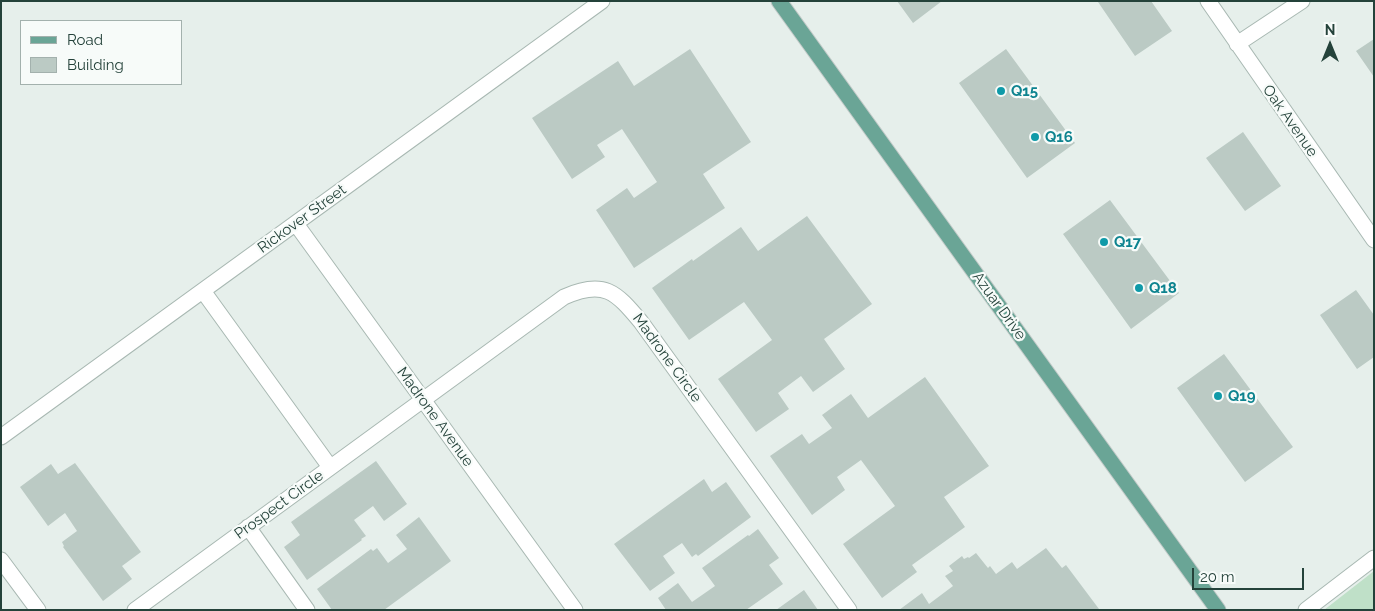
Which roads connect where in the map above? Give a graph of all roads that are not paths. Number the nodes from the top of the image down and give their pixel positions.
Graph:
1 (602, 1) edge
2 (779, 1) edge
3 (1208, 1) edge
4 (1302, 1) edge
5 (1237, 44) junction
6 (296, 224) junction
7 (1374, 240) edge
8 (203, 291) junction
9 (423, 399) junction
10 (1, 437) edge
11 (330, 467) junction
12 (248, 528) junction
13 (1374, 558) edge
14 (1, 560) edge
15 (38, 610) edge
16 (135, 610) edge
17 (307, 610) edge
18 (575, 610) edge
19 (849, 610) edge
20 (1218, 610) edge
21 (1306, 610) edge

1 - 6 street, Rickover Street
2 - 20 main road, Azuar Drive
3 - 5 street, Oak Avenue
4 - 5 street
5 - 7 street, Oak Avenue
6 - 8 street, Rickover Street
6 - 9 street, Madrone Avenue
8 - 10 street, Rickover Street
8 - 11 street
9 - 11 street, Prospect Circle
9 - 18 street, Madrone Avenue
9 - 19 street, Madrone Circle
11 - 12 street, Prospect Circle
12 - 16 street, Prospect Circle
12 - 17 street
13 - 21 street
14 - 15 street

